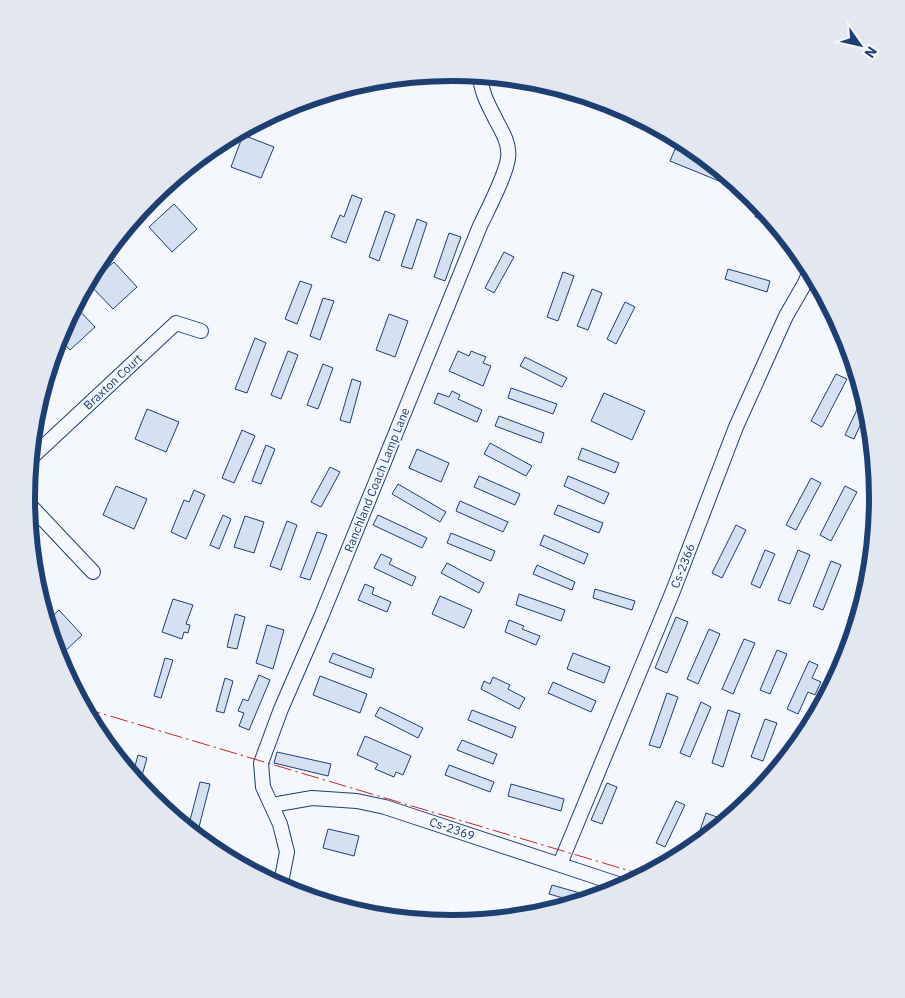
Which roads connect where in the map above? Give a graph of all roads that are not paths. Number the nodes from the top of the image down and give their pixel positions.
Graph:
1 (480, 82) edge
2 (806, 278) edge
3 (201, 331) dead end
4 (38, 451) edge
5 (35, 511) edge
6 (93, 572) dead end
7 (272, 805) junction
8 (560, 864) junction
9 (282, 880) edge
10 (616, 883) edge

1 - 7 street, Ranchland Coach Lamp Lane
2 - 8 street, Cs-2366
3 - 4 street, Braxton Court
5 - 6 street
7 - 8 street, Cs-2369
7 - 9 street, Ranchland Coach Lamp Lane
8 - 10 street, Cs-2369

